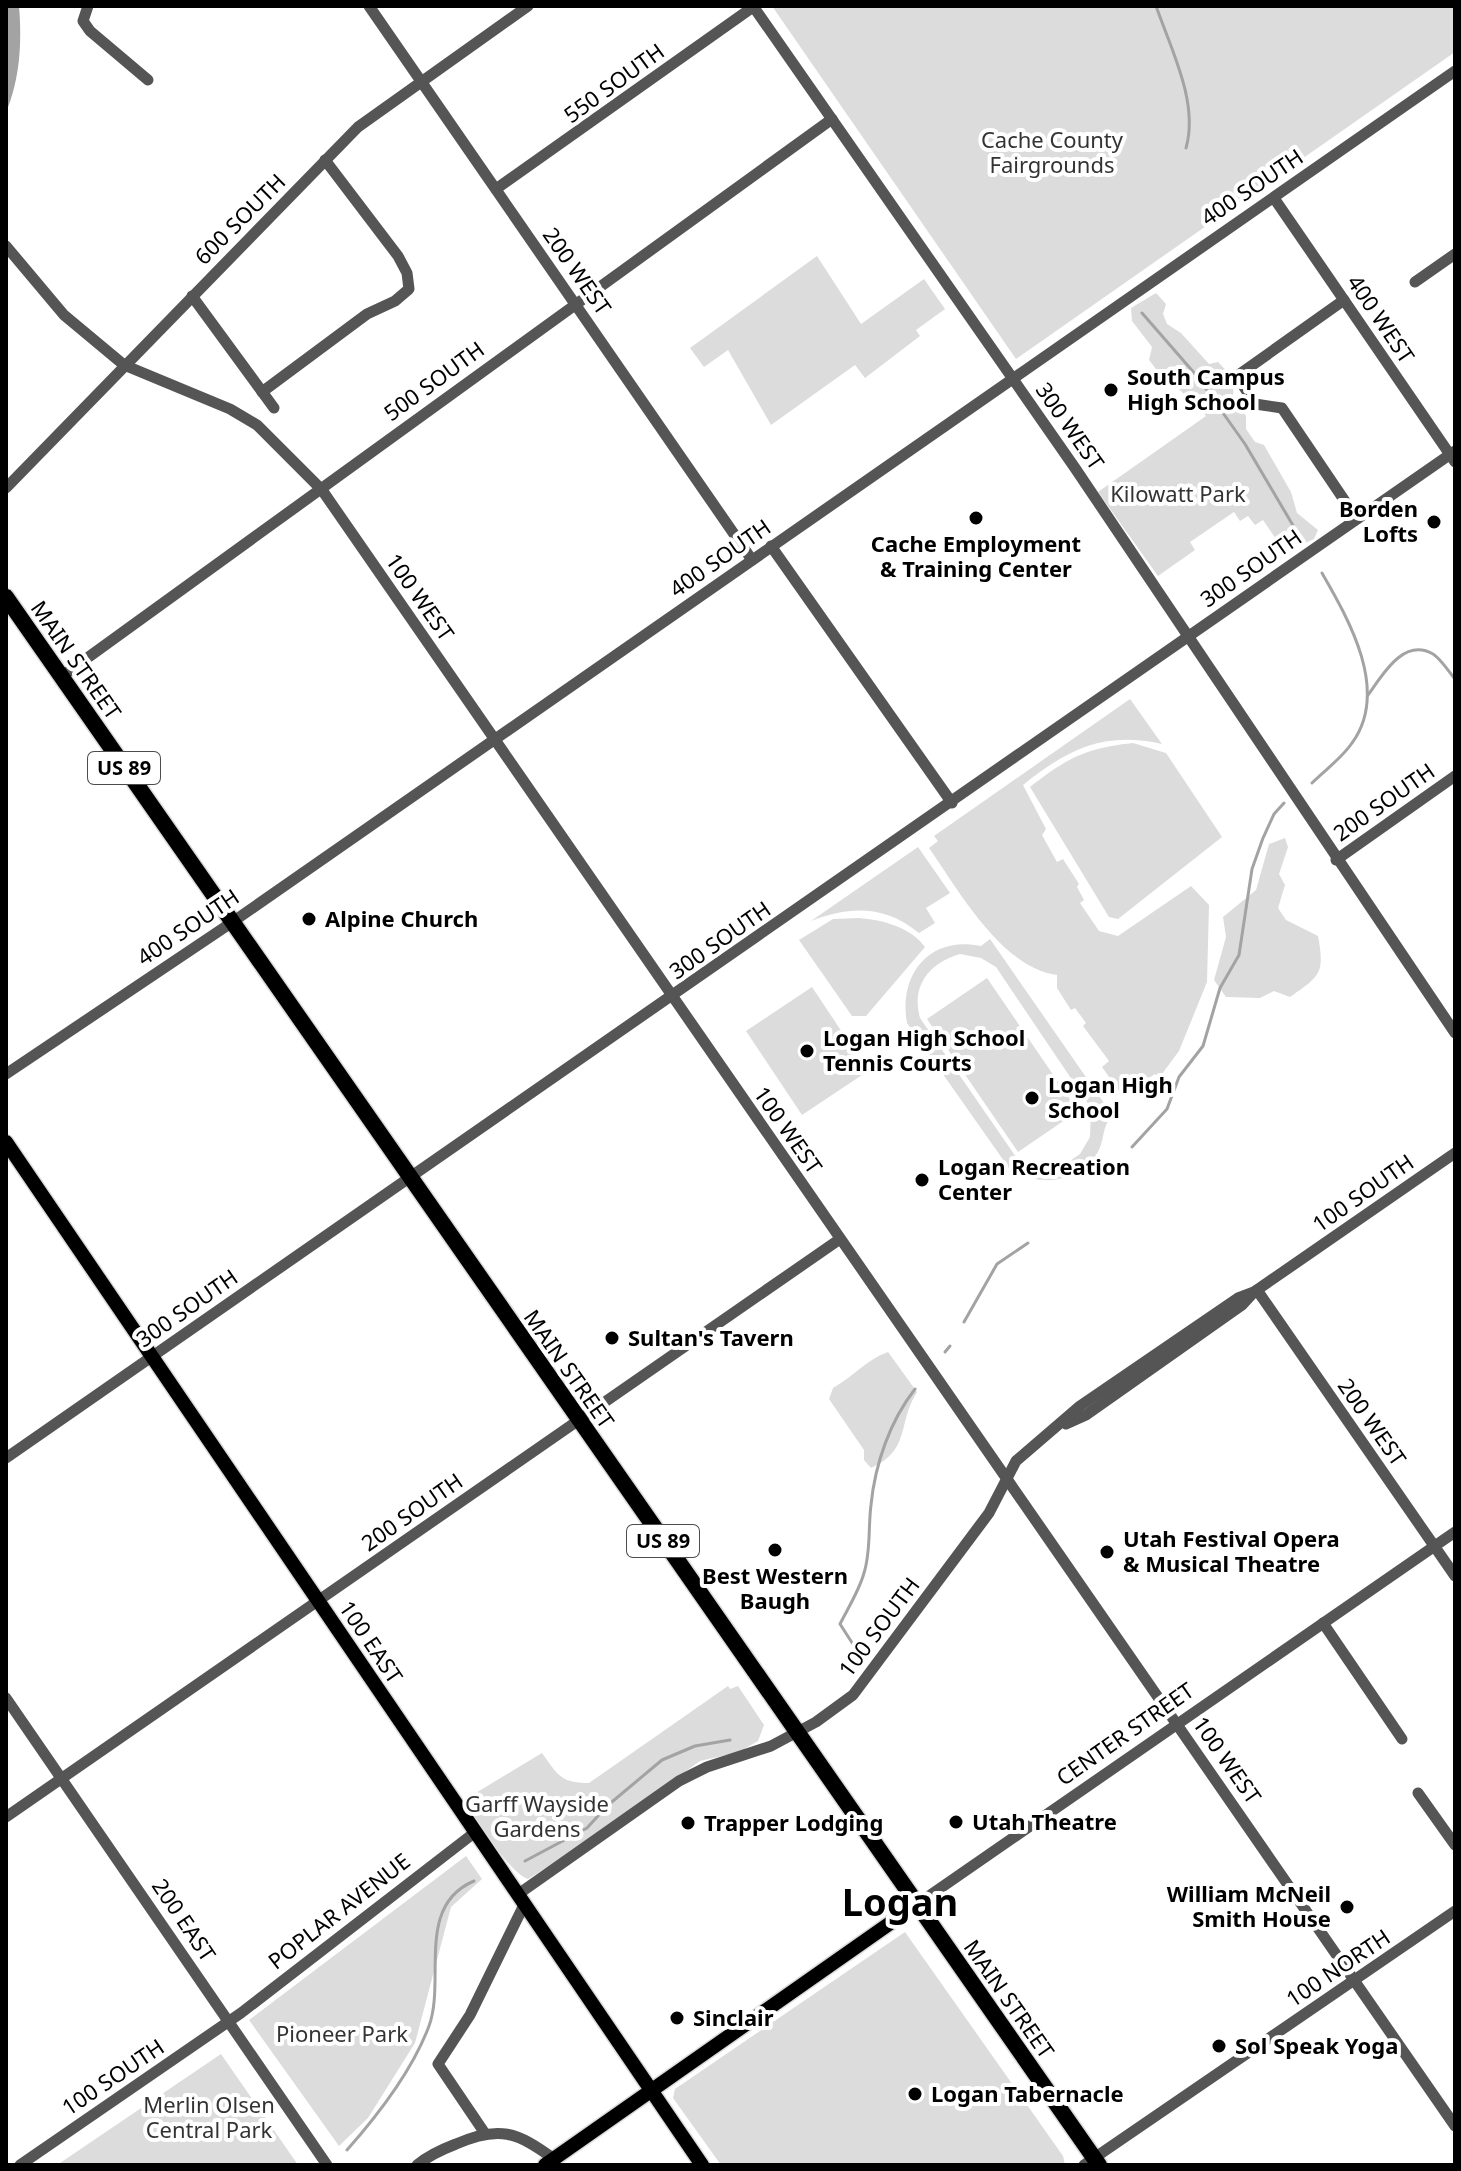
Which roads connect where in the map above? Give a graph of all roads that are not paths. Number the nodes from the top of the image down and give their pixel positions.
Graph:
1 (88, 6) edge
2 (369, 6) edge
3 (528, 6) edge
4 (753, 6) edge
5 (1455, 71) edge
6 (148, 80) dead end
7 (421, 82) junction
8 (832, 119) junction
9 (325, 160) junction
10 (496, 189) junction
11 (1274, 198) junction
12 (7, 247) edge
13 (1455, 254) edge
14 (1415, 282) dead end
15 (192, 296) junction
16 (1344, 300) junction
17 (575, 303) junction
18 (124, 365) junction
19 (1012, 378) junction
20 (262, 392) junction
21 (274, 408) dead end
22 (1453, 456) edge
23 (6, 488) edge
24 (322, 490) junction
25 (1357, 519) junction
26 (771, 546) junction
27 (752, 560) junction
28 (6, 597) edge
29 (1190, 636) junction
30 (61, 677) junction
31 (495, 740) junction
32 (1455, 776) edge
33 (952, 803) junction
34 (1336, 860) junction
35 (231, 923) junction
36 (672, 998) junction
37 (1455, 1033) edge
38 (6, 1074) edge
39 (6, 1142) edge
40 (1455, 1153) edge
41 (409, 1178) junction
42 (840, 1239) junction
43 (1256, 1291) junction
44 (151, 1357) junction
45 (578, 1420) junction
46 (6, 1458) edge
47 (1007, 1479) junction
48 (1455, 1532) edge
49 (1435, 1546) junction
50 (1455, 1576) edge
51 (317, 1602) junction
52 (1323, 1623) junction
53 (6, 1698) edge
54 (1177, 1724) junction
55 (797, 1732) junction
56 (1402, 1739) dead end
57 (62, 1779) junction
58 (1418, 1793) dead end
59 (6, 1817) edge
60 (476, 1836) junction
61 (1455, 1845) edge
62 (517, 1895) junction
63 (916, 1905) junction
64 (1455, 1911) edge
65 (1355, 1981) junction
66 (230, 2022) junction
67 (650, 2091) junction
68 (1455, 2126) edge
69 (484, 2132) junction
70 (550, 2162) edge
71 (1092, 2163) edge
72 (20, 2165) edge
73 (327, 2165) edge
74 (417, 2165) edge
75 (702, 2165) edge

1 - 6 street
2 - 7 street, 200 WEST
3 - 7 street, 600 SOUTH
4 - 8 street, 300 WEST
4 - 10 street, 550 SOUTH
5 - 11 street, 400 SOUTH
7 - 9 street, 600 SOUTH
7 - 10 street, 200 WEST
8 - 17 street, 500 SOUTH
8 - 19 street, 300 WEST
9 - 15 street, 600 SOUTH
9 - 20 street
10 - 17 street, 200 WEST
11 - 16 street, 400 WEST
11 - 19 street, 400 SOUTH
12 - 18 street, 100 WEST
13 - 14 street
15 - 18 street, 600 SOUTH
15 - 20 street
16 - 22 street, 400 WEST
16 - 25 street
17 - 24 street, 500 SOUTH
17 - 27 street, 200 WEST
18 - 23 street, 600 SOUTH
18 - 24 street, 100 WEST
19 - 26 street, 400 SOUTH
19 - 29 street, 300 WEST
20 - 21 street
22 - 25 street, 300 SOUTH
24 - 30 street, 500 SOUTH
24 - 31 street, 100 WEST
25 - 29 street, 300 SOUTH
26 - 27 street, 400 SOUTH
26 - 33 street
27 - 31 street, 400 SOUTH
28 - 30 highway, MAIN STREET / US 89
29 - 33 street, 300 SOUTH
29 - 34 street, 300 WEST
30 - 35 highway, MAIN STREET / US 89
31 - 35 street, 400 SOUTH
31 - 36 street, 100 WEST
32 - 34 street, 200 SOUTH
33 - 36 street, 300 SOUTH
34 - 37 street, 300 WEST
35 - 38 street, 400 SOUTH
35 - 41 highway, MAIN STREET / US 89
36 - 41 street, 300 SOUTH
36 - 42 street, 100 WEST
39 - 44 main road, 100 EAST
40 - 43 street, 100 SOUTH
41 - 44 street, 300 SOUTH
41 - 45 highway, MAIN STREET / US 89
42 - 45 street, 200 SOUTH
42 - 47 street, 100 WEST
43 - 47 street, 100 SOUTH
43 - 49 street, 200 WEST
44 - 46 street, 300 SOUTH
44 - 51 main road, 100 EAST
45 - 51 street, 200 SOUTH
45 - 55 highway, MAIN STREET / US 89
47 - 54 street, 100 WEST
47 - 55 street, 100 SOUTH
48 - 49 street, CENTER STREET
49 - 50 street, 200 WEST
49 - 52 street, CENTER STREET
51 - 57 street, 200 SOUTH
51 - 60 main road, 100 EAST
52 - 54 street, CENTER STREET
52 - 56 street
53 - 57 street, 200 EAST
54 - 63 street, CENTER STREET
54 - 65 street, 100 WEST
55 - 62 street, 100 SOUTH
55 - 63 highway, MAIN STREET / US 89
57 - 59 street, 200 SOUTH
57 - 66 street, 200 EAST
58 - 61 street
60 - 62 main road, 100 EAST
60 - 66 street, POPLAR AVENUE
62 - 67 main road, 100 EAST
62 - 69 street
63 - 67 main road, CENTER STREET
63 - 71 highway, MAIN STREET / US 89
64 - 65 street, 100 NORTH
65 - 68 street, 100 WEST
65 - 71 street, 100 NORTH
66 - 72 street, 100 SOUTH
66 - 73 street, 200 EAST
67 - 70 main road, CENTER STREET
67 - 75 main road, 100 EAST
69 - 70 street
69 - 74 street

